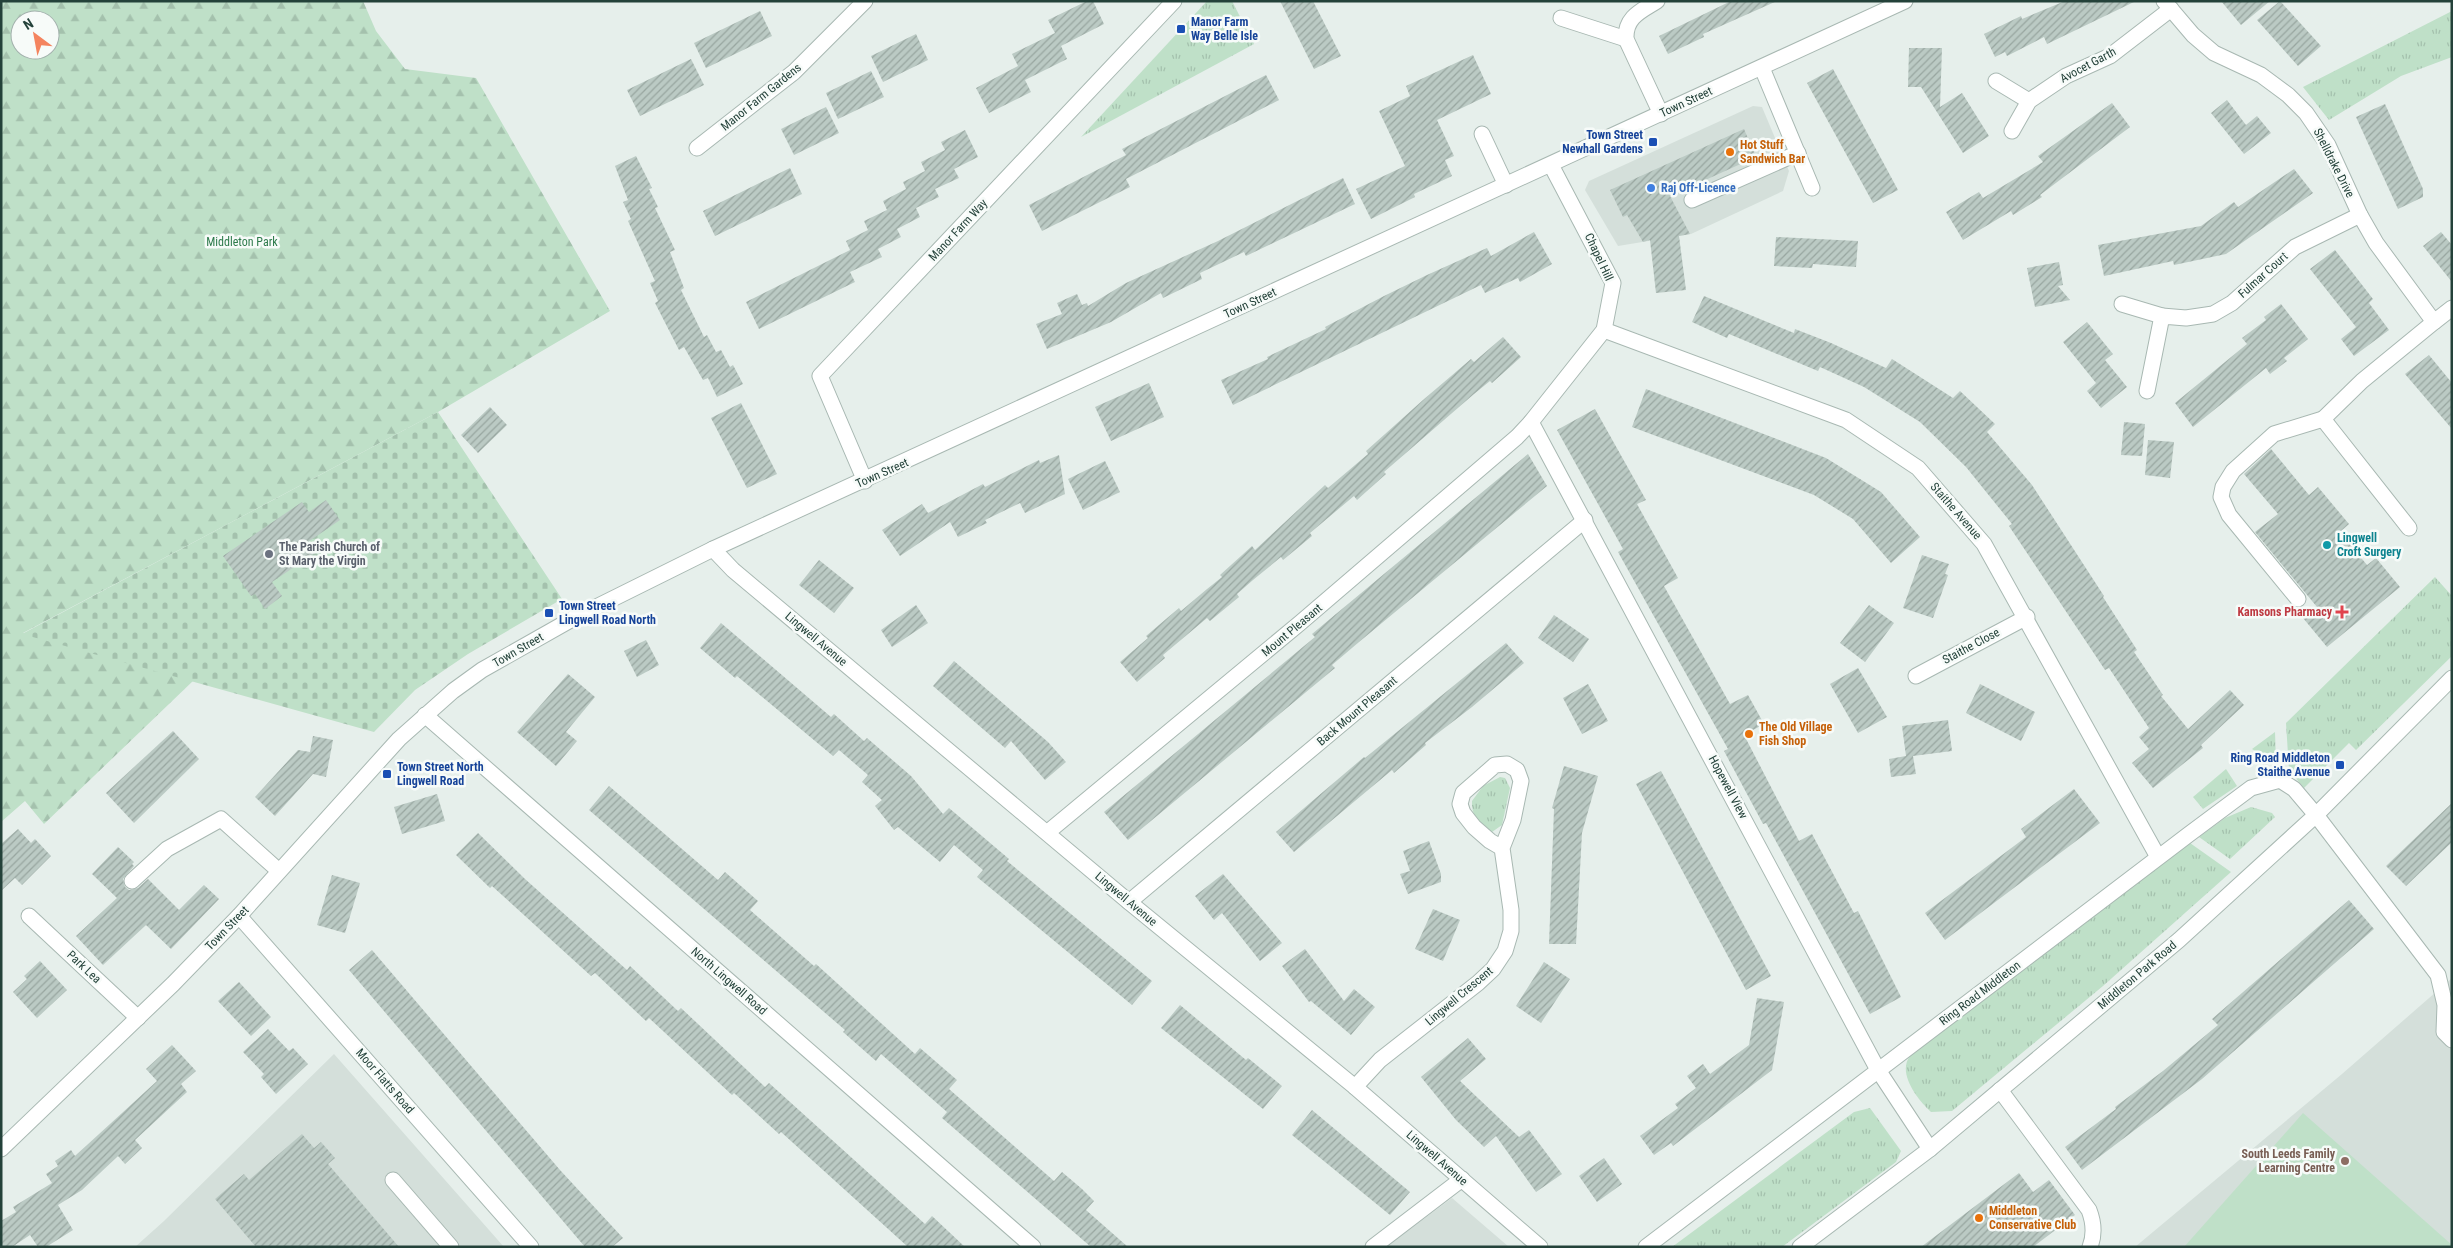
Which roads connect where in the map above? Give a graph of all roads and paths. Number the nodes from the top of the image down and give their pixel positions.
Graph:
1 (864, 1) edge
2 (1174, 1) edge
3 (1657, 1) edge
4 (1905, 1) edge
5 (2168, 5) edge
6 (1561, 18) dead end
7 (1626, 39) junction
8 (1762, 68) junction
9 (1996, 82) dead end
10 (2029, 101) junction
11 (1662, 114) junction
12 (2012, 131) dead end
13 (1482, 134) dead end
14 (697, 148) dead end
15 (1798, 153) junction
16 (1551, 165) junction
17 (1506, 186) junction
18 (1812, 188) dead end
19 (1692, 200) dead end
20 (2360, 215) junction
21 (2122, 304) dead end
22 (2451, 310) edge
23 (2162, 316) junction
24 (2434, 322) junction
25 (1604, 330) junction
26 (2147, 391) dead end
27 (2323, 419) junction
28 (1531, 422) junction
29 (865, 481) junction
30 (1585, 520) junction
31 (2409, 528) dead end
32 (714, 549) junction
33 (2298, 599) dead end
34 (2027, 617) junction
35 (1916, 676) dead end
36 (2452, 678) edge
37 (425, 715) junction
38 (2316, 815) junction
39 (1048, 832) junction
40 (1502, 848) junction
41 (2158, 857) junction
42 (279, 871) junction
43 (132, 881) dead end
44 (1129, 902) junction
45 (29, 916) dead end
46 (239, 916) junction
47 (138, 1018) junction
48 (2452, 1040) edge
49 (1878, 1070) junction
50 (1355, 1087) junction
51 (2000, 1090) junction
52 (1, 1149) edge
53 (1930, 1149) junction
54 (1462, 1179) junction
55 (392, 1180) dead end
56 (451, 1247) edge
57 (531, 1247) edge
58 (1033, 1247) edge
59 (1373, 1247) edge
60 (1540, 1247) edge
61 (1646, 1247) edge
62 (1800, 1247) edge
63 (2090, 1247) edge

1 - 14 street, Manor Farm Gardens
2 - 29 street, Manor Farm Way
3 - 7 street
4 - 8 street, Town Street
5 - 10 street, Avocet Garth
5 - 20 street, Shelldrake Drive
6 - 7 street
7 - 11 street
8 - 11 street, Town Street
8 - 15 street
9 - 10 street
10 - 12 street, Avocet Garth
11 - 16 street, Town Street
13 - 17 street
15 - 18 street
15 - 19 street
16 - 17 street, Town Street
16 - 25 street, Chapel Hill
17 - 29 street, Town Street
20 - 23 street, Fulmar Court
20 - 24 street, Shelldrake Drive
21 - 23 street, Fulmar Court
22 - 24 street
23 - 26 street
24 - 27 street
25 - 28 street, Chapel Hill
25 - 34 street, Staithe Avenue
27 - 31 street
27 - 33 street
28 - 30 street, Hopewell View
28 - 39 street, Mount Pleasant
29 - 32 street, Town Street
30 - 44 street, Back Mount Pleasant
30 - 49 street, Hopewell View
32 - 37 street, Town Street
32 - 39 street, Lingwell Avenue
34 - 35 street, Staithe Close
34 - 41 street, Staithe Avenue
36 - 38 street, Middleton Park Road
37 - 42 street, Town Street
37 - 58 street, North Lingwell Road
38 - 41 street, Ring Road Middleton
38 - 48 street
38 - 51 street, Middleton Park Road
39 - 44 street, Lingwell Avenue
40 - 40 street, Lingwell Crescent
40 - 50 street, Lingwell Crescent
41 - 49 street, Ring Road Middleton
42 - 43 street
42 - 46 street, Town Street
44 - 50 street, Lingwell Avenue
45 - 47 street, Park Lea
46 - 47 street, Town Street
46 - 57 street, Moor Flatts Road
47 - 52 street, Town Street
49 - 53 street, Hopewell View
49 - 61 street, Ring Road Middleton
50 - 54 street, Lingwell Avenue
51 - 53 street, Middleton Park Road
51 - 63 street
53 - 62 street, Middleton Park Road
54 - 59 street
54 - 60 street, Lingwell Avenue
55 - 56 street

